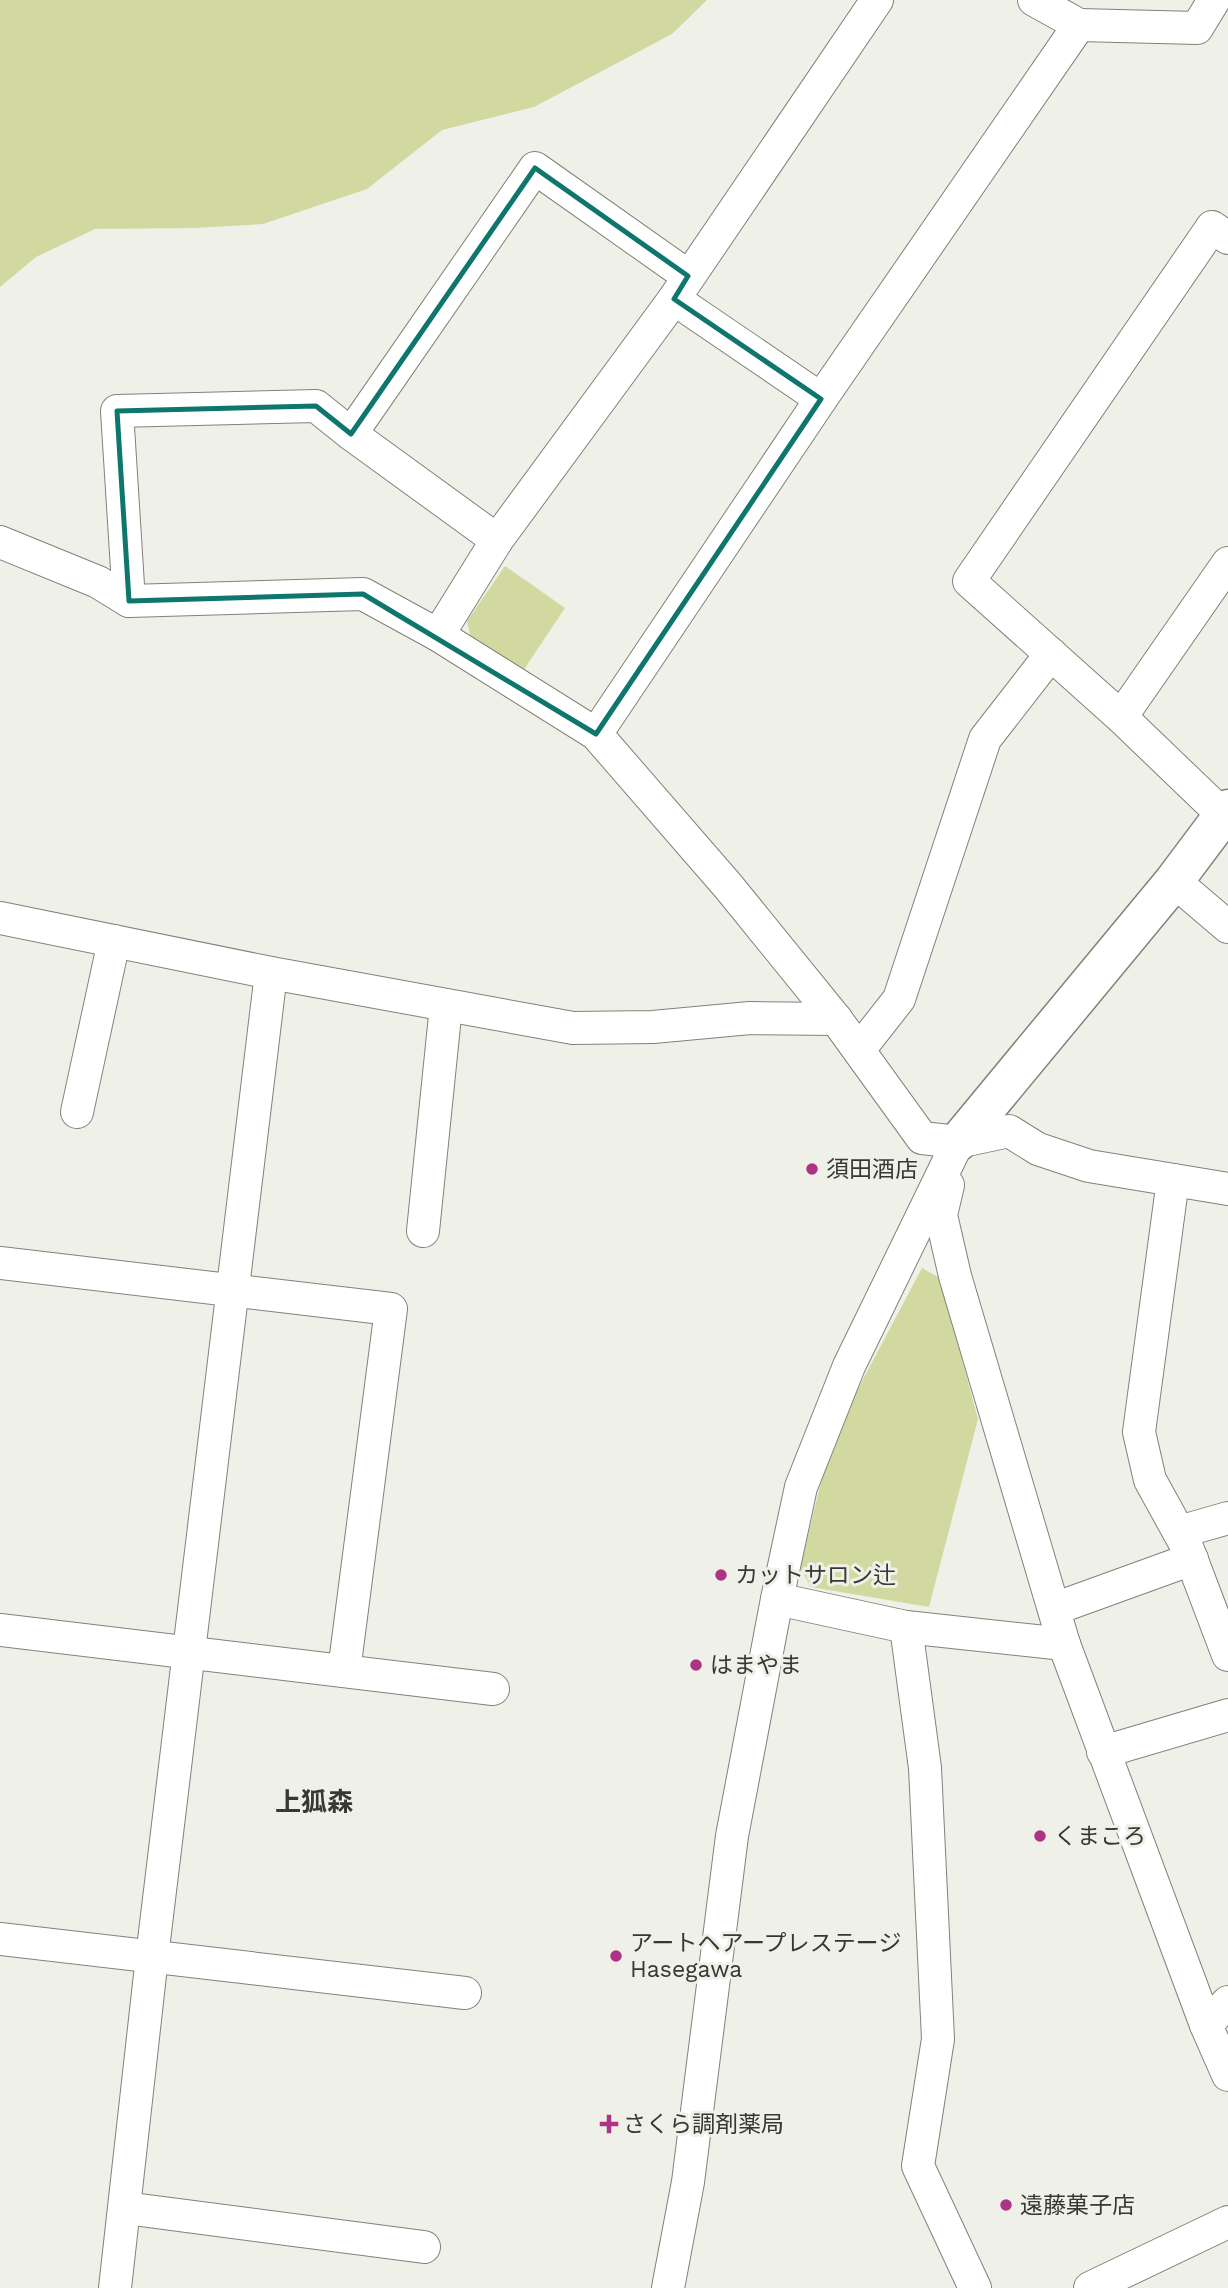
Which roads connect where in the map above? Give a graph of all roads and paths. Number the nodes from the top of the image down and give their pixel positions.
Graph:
1 (877, 0) edge
2 (1034, 0) edge
3 (1214, 0) edge
4 (1079, 25) junction
5 (1228, 238) edge
6 (681, 288) junction
7 (821, 399) junction
8 (351, 434) junction
9 (497, 540) junction
10 (0, 541) edge
11 (1228, 563) edge
12 (129, 601) junction
13 (438, 635) junction
14 (1051, 654) junction
15 (1121, 717) junction
16 (596, 734) junction
17 (1226, 812) edge
18 (1174, 881) junction
19 (0, 918) edge
20 (1228, 927) edge
21 (114, 941) junction
22 (271, 973) junction
23 (446, 1006) junction
24 (836, 1018) junction
25 (859, 1050) junction
26 (77, 1112) dead end
27 (958, 1142) junction
28 (1173, 1180) junction
29 (1228, 1189) edge
30 (423, 1231) dead end
31 (0, 1263) edge
32 (233, 1291) junction
33 (1228, 1518) edge
34 (1185, 1546) junction
35 (777, 1599) junction
36 (1054, 1609) junction
37 (906, 1627) junction
38 (0, 1630) edge
39 (1064, 1644) junction
40 (190, 1654) junction
41 (1228, 1655) edge
42 (344, 1671) junction
43 (494, 1689) dead end
44 (1228, 1715) edge
45 (1103, 1752) junction
46 (0, 1939) edge
47 (152, 1957) junction
48 (465, 1993) dead end
49 (1228, 2002) edge
50 (1206, 2025) junction
51 (1228, 2075) edge
52 (125, 2208) junction
53 (1228, 2222) edge
54 (424, 2247) dead end
55 (115, 2288) edge
56 (668, 2288) edge
57 (975, 2288) edge
58 (1090, 2288) edge

1 - 6 street
2 - 4 street
3 - 4 street
4 - 7 street
5 - 14 street
6 - 7 street
6 - 8 street
6 - 9 street
7 - 16 street
8 - 9 street
8 - 12 street
9 - 13 street
10 - 12 street
11 - 15 street
12 - 13 street
13 - 16 street
14 - 15 street
14 - 25 street
15 - 17 street
16 - 24 street
17 - 18 street
18 - 20 street
18 - 27 street
19 - 21 street
21 - 22 street
21 - 26 street
22 - 23 street
22 - 32 street
23 - 24 street
23 - 30 street
24 - 25 street
25 - 27 street
27 - 28 street
27 - 35 street
27 - 36 street
28 - 29 street
28 - 34 street
31 - 32 street
32 - 40 street
32 - 42 street
33 - 34 street
34 - 36 street
34 - 41 street
35 - 37 street
35 - 56 street
36 - 39 street
37 - 39 street
37 - 57 street
38 - 40 street
39 - 45 street
40 - 42 street
40 - 47 street
42 - 43 street
44 - 45 street
45 - 50 street
46 - 47 street
47 - 48 street
47 - 52 street
49 - 50 street
50 - 51 street
52 - 54 street
52 - 55 street
53 - 58 street

